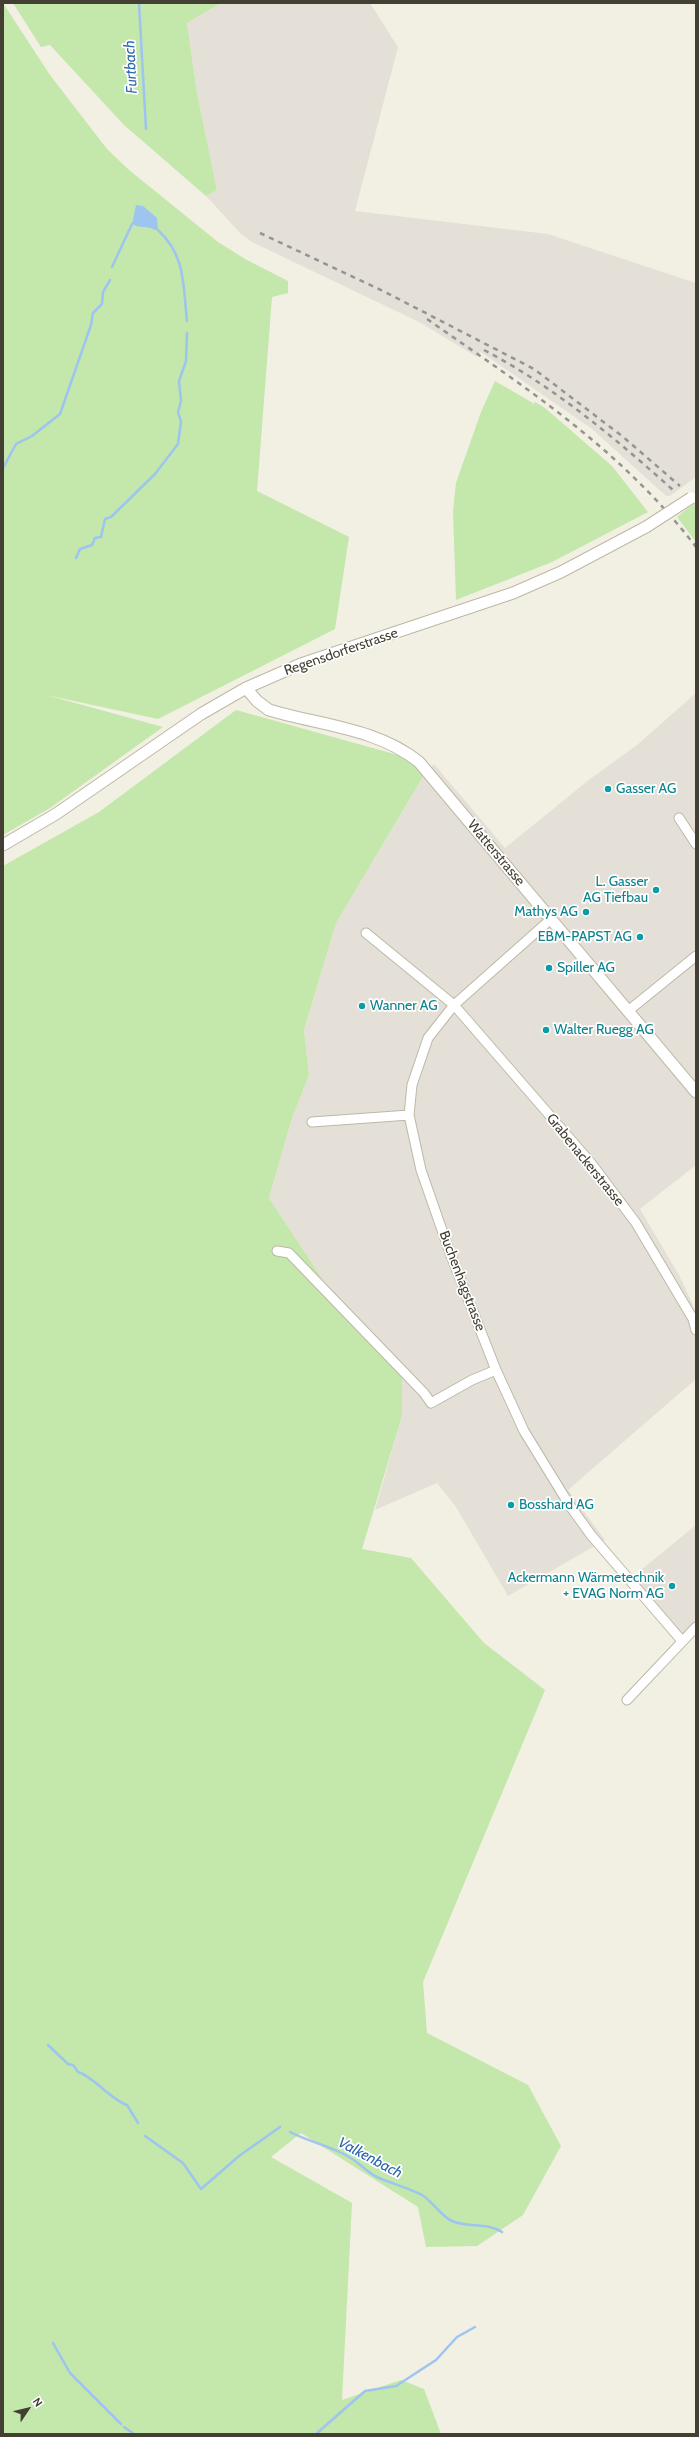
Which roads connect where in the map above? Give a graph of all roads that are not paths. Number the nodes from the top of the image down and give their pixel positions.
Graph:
1 (693, 496) edge
2 (246, 688) junction
3 (679, 818) dead end
4 (696, 844) edge
5 (3, 845) edge
6 (551, 919) junction
7 (366, 933) dead end
8 (696, 957) edge
9 (454, 1005) junction
10 (628, 1011) junction
11 (696, 1092) edge
12 (409, 1115) junction
13 (312, 1122) dead end
14 (277, 1251) dead end
15 (696, 1330) edge
16 (496, 1370) junction
17 (696, 1627) edge
18 (682, 1641) junction
19 (627, 1700) dead end

1 - 2 street, Regensdorferstrasse, bridge
2 - 5 street, Regensdorferstrasse
2 - 6 street, Watterstrasse
3 - 4 street
6 - 9 street, Buchenhagstrasse
6 - 10 street, Watterstrasse
7 - 9 street, Grabenackerstrasse
8 - 10 street
9 - 12 street, Buchenhagstrasse
9 - 15 street, Grabenackerstrasse
10 - 11 street, Watterstrasse
12 - 13 street
12 - 16 street, Buchenhagstrasse
14 - 16 street
16 - 18 street, Buchenhagstrasse
17 - 18 street
18 - 19 street

